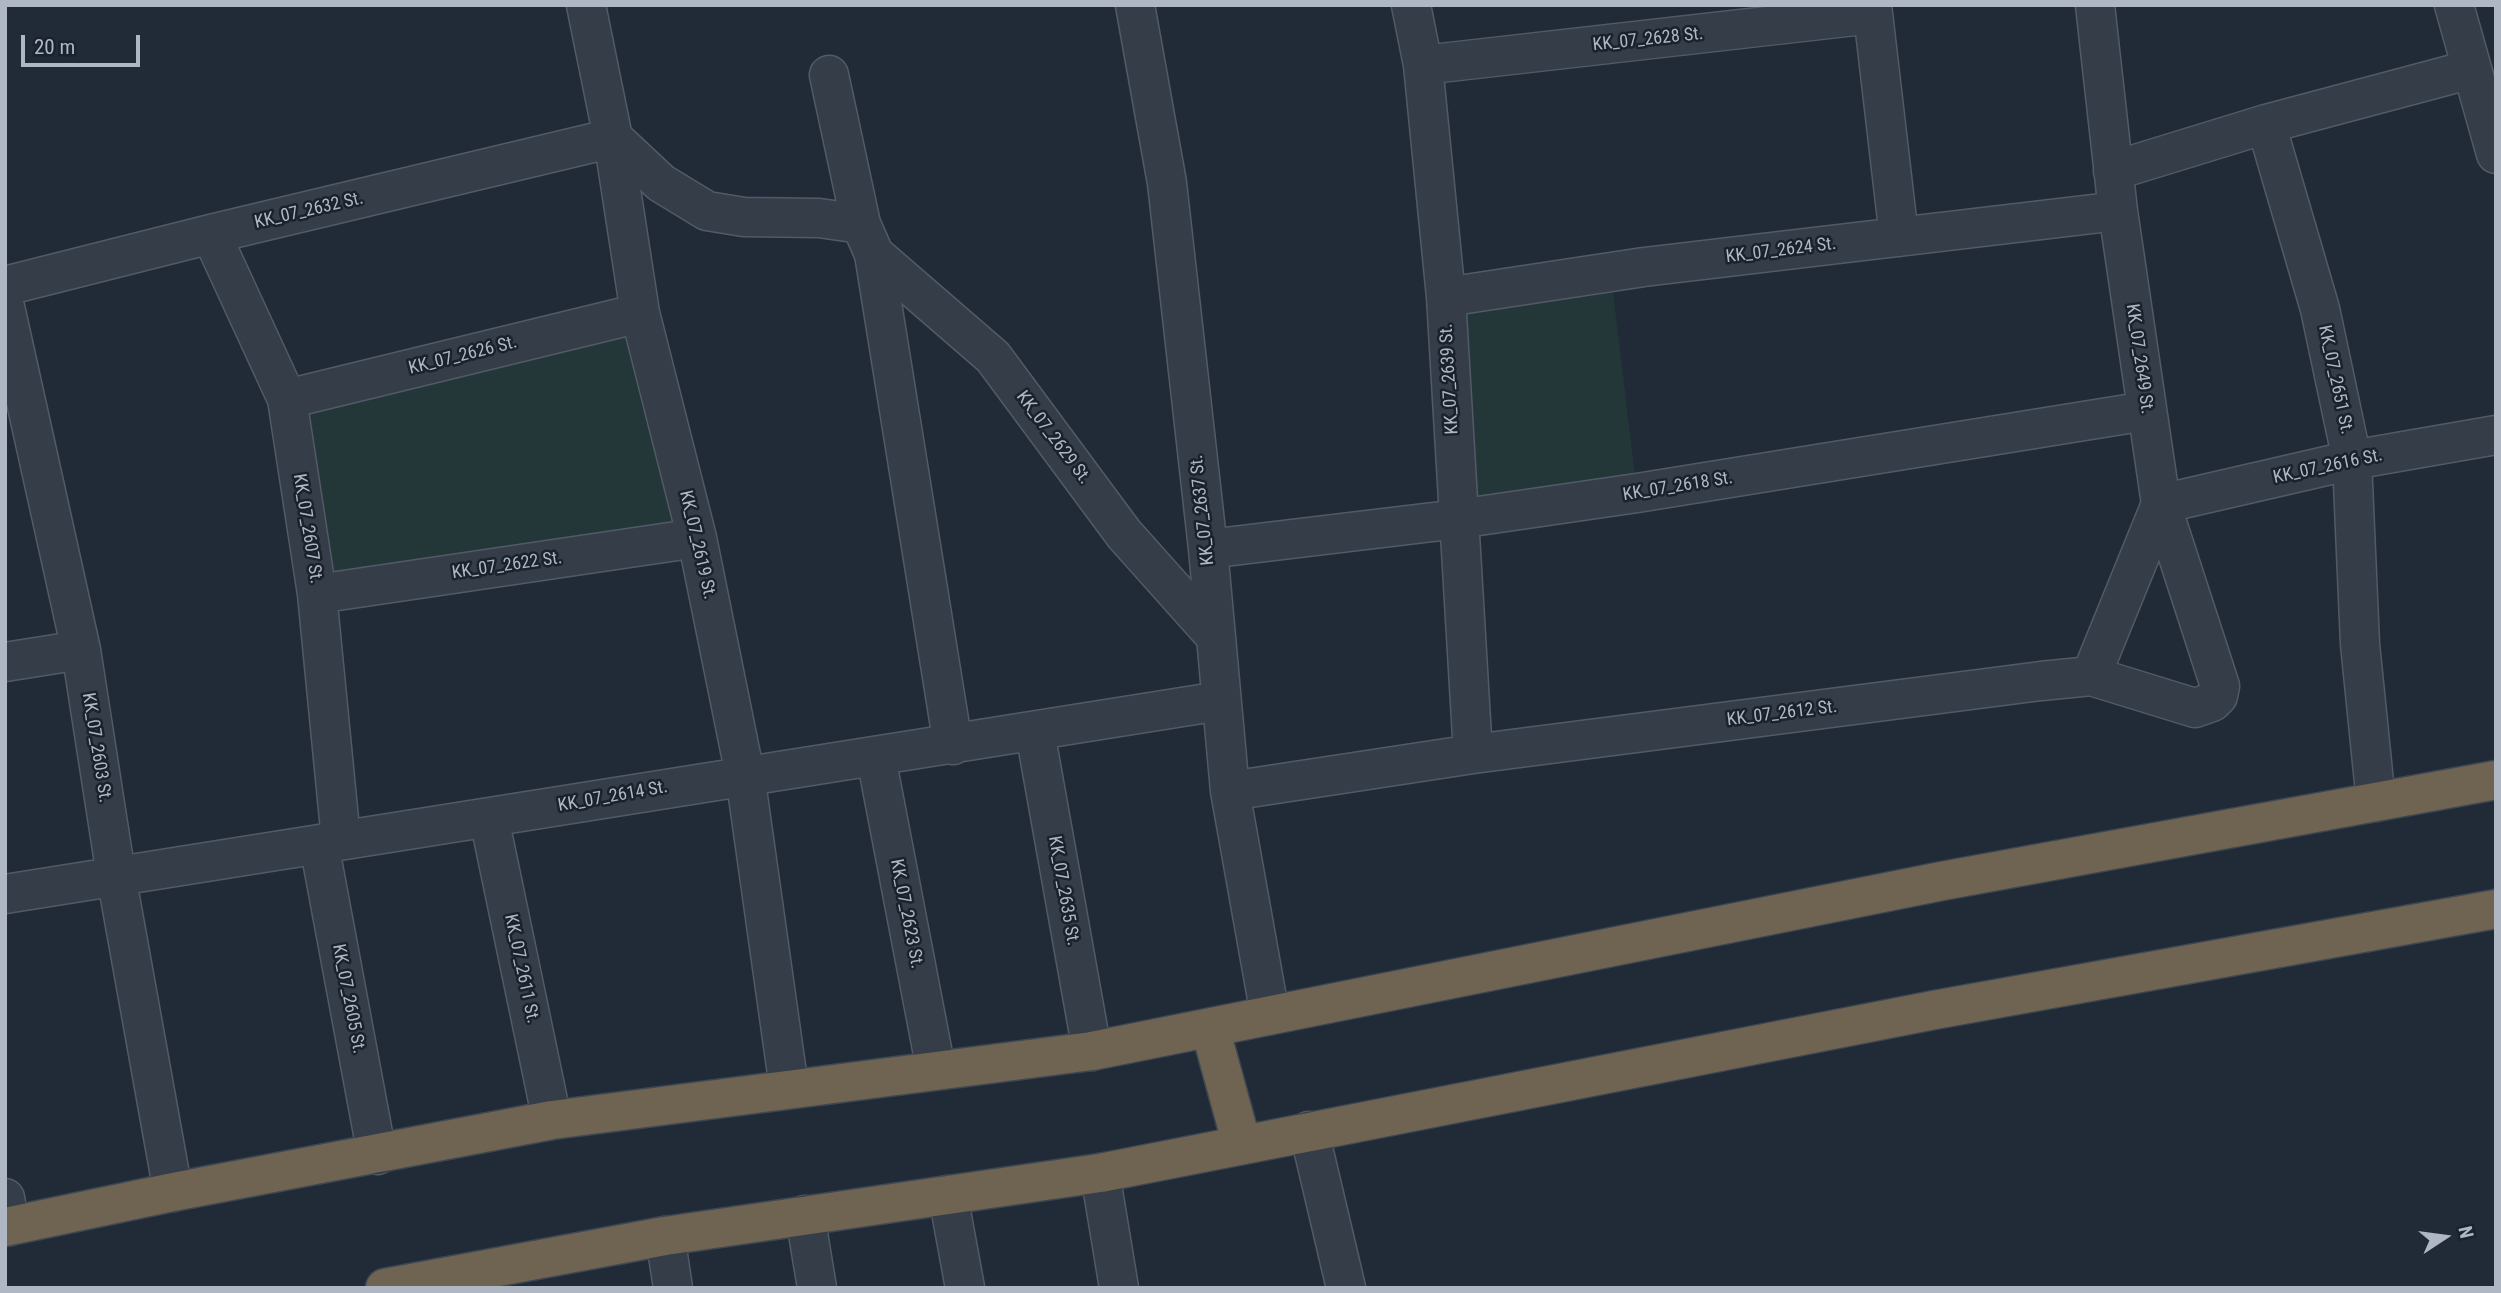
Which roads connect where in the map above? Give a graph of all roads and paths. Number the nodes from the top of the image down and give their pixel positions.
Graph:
1 (586, 5) edge
2 (1135, 5) edge
3 (1411, 5) edge
4 (2095, 5) edge
5 (2454, 5) edge
6 (1873, 10) edge
7 (1423, 65) junction
8 (2472, 69) junction
9 (829, 75) dead end
10 (2266, 124) junction
11 (613, 138) junction
12 (2496, 154) edge
13 (2113, 170) junction
14 (2118, 211) junction
15 (211, 234) junction
16 (1899, 237) junction
17 (868, 239) junction
18 (5, 286) edge
19 (1446, 297) junction
20 (5, 307) edge
21 (640, 313) junction
22 (287, 399) junction
23 (2146, 411) junction
24 (2496, 435) edge
25 (2352, 460) junction
26 (2161, 504) junction
27 (1458, 519) junction
28 (697, 538) junction
29 (1208, 549) junction
30 (317, 594) junction
31 (1216, 637) junction
32 (81, 650) junction
33 (5, 662) edge
34 (2091, 676) junction
35 (1220, 701) junction
36 (2212, 702) joint
37 (1035, 732) junction
38 (953, 745) junction
39 (1473, 754) junction
40 (876, 757) junction
41 (745, 775) junction
42 (2496, 780) edge
43 (1230, 791) junction
44 (2376, 802) junction
45 (489, 818) junction
46 (330, 842) junction
47 (116, 875) junction
48 (5, 894) edge
49 (2496, 909) edge
50 (1270, 1016) junction
51 (1210, 1028) junction
52 (1092, 1051) junction
53 (936, 1070) junction
54 (789, 1088) junction
55 (552, 1120) junction
56 (1309, 1131) junction
57 (1241, 1145) junction
58 (377, 1155) junction
59 (1100, 1173) junction
60 (173, 1192) junction
61 (948, 1195) junction
62 (804, 1215) junction
63 (7, 1217) edge
64 (665, 1236) junction
65 (520, 1276) edge
66 (385, 1288) edge
67 (673, 1288) edge
68 (817, 1288) edge
69 (965, 1288) edge
70 (1119, 1288) edge
71 (1346, 1288) edge

1 - 11 street, KK_07_2619 St.
2 - 29 street, KK_07_2637 St.
3 - 7 street, KK_07_2639 St.
4 - 13 street, KK_07_2649 St.
5 - 8 street
6 - 7 street, KK_07_2628 St.
6 - 16 street
7 - 19 street, KK_07_2639 St.
8 - 10 street
8 - 12 street
9 - 17 street
10 - 13 street
10 - 25 street, KK_07_2651 St.
11 - 15 street, KK_07_2632 St.
11 - 17 street
11 - 21 street, KK_07_2619 St.
13 - 14 street, KK_07_2649 St.
14 - 16 street, KK_07_2624 St.
14 - 23 street, KK_07_2649 St.
15 - 18 street, KK_07_2632 St.
15 - 22 street, KK_07_2607 St.
16 - 19 street, KK_07_2624 St.
17 - 31 street, KK_07_2629 St.
17 - 38 street
19 - 27 street, KK_07_2639 St.
20 - 32 street, KK_07_2603 St.
21 - 22 street, KK_07_2626 St.
21 - 28 street, KK_07_2619 St.
22 - 30 street, KK_07_2607 St.
23 - 26 street, KK_07_2649 St.
23 - 27 street, KK_07_2618 St.
24 - 25 street, KK_07_2616 St.
25 - 26 street, KK_07_2616 St.
25 - 44 street, KK_07_2651 St.
26 - 34 street
26 - 36 street, KK_07_2649 St.
27 - 29 street, KK_07_2618 St.
27 - 39 street, KK_07_2639 St.
28 - 30 street, KK_07_2622 St.
28 - 41 street, KK_07_2619 St.
29 - 31 street, KK_07_2637 St.
30 - 46 street, KK_07_2607 St.
31 - 35 street, KK_07_2637 St.
32 - 33 street
32 - 47 street, KK_07_2603 St.
34 - 36 street, KK_07_2612 St.
34 - 39 street, KK_07_2612 St.
35 - 37 street, KK_07_2614 St.
35 - 43 street, KK_07_2637 St.
37 - 38 street, KK_07_2614 St.
37 - 52 street, KK_07_2635 St.
38 - 40 street, KK_07_2614 St.
39 - 43 street, KK_07_2612 St.
40 - 41 street, KK_07_2614 St.
40 - 53 street, KK_07_2623 St.
41 - 45 street, KK_07_2614 St.
41 - 54 street, KK_07_2619 St.
42 - 44 highway
43 - 50 street, KK_07_2637 St.
44 - 50 highway
45 - 46 street, KK_07_2614 St.
45 - 55 street, KK_07_2611 St.
46 - 47 street, KK_07_2614 St.
46 - 58 street, KK_07_2605 St.
47 - 48 street, KK_07_2614 St.
47 - 60 street, KK_07_2603 St.
49 - 56 highway
50 - 51 highway
51 - 52 highway
51 - 57 highway
52 - 53 highway
53 - 54 highway
54 - 55 highway
55 - 58 highway
56 - 57 highway
56 - 71 street
57 - 59 highway
58 - 60 highway
59 - 61 highway
59 - 70 street
60 - 63 highway
61 - 62 highway
61 - 69 street
62 - 64 highway
62 - 68 street
64 - 65 highway
64 - 67 street
65 - 66 highway

